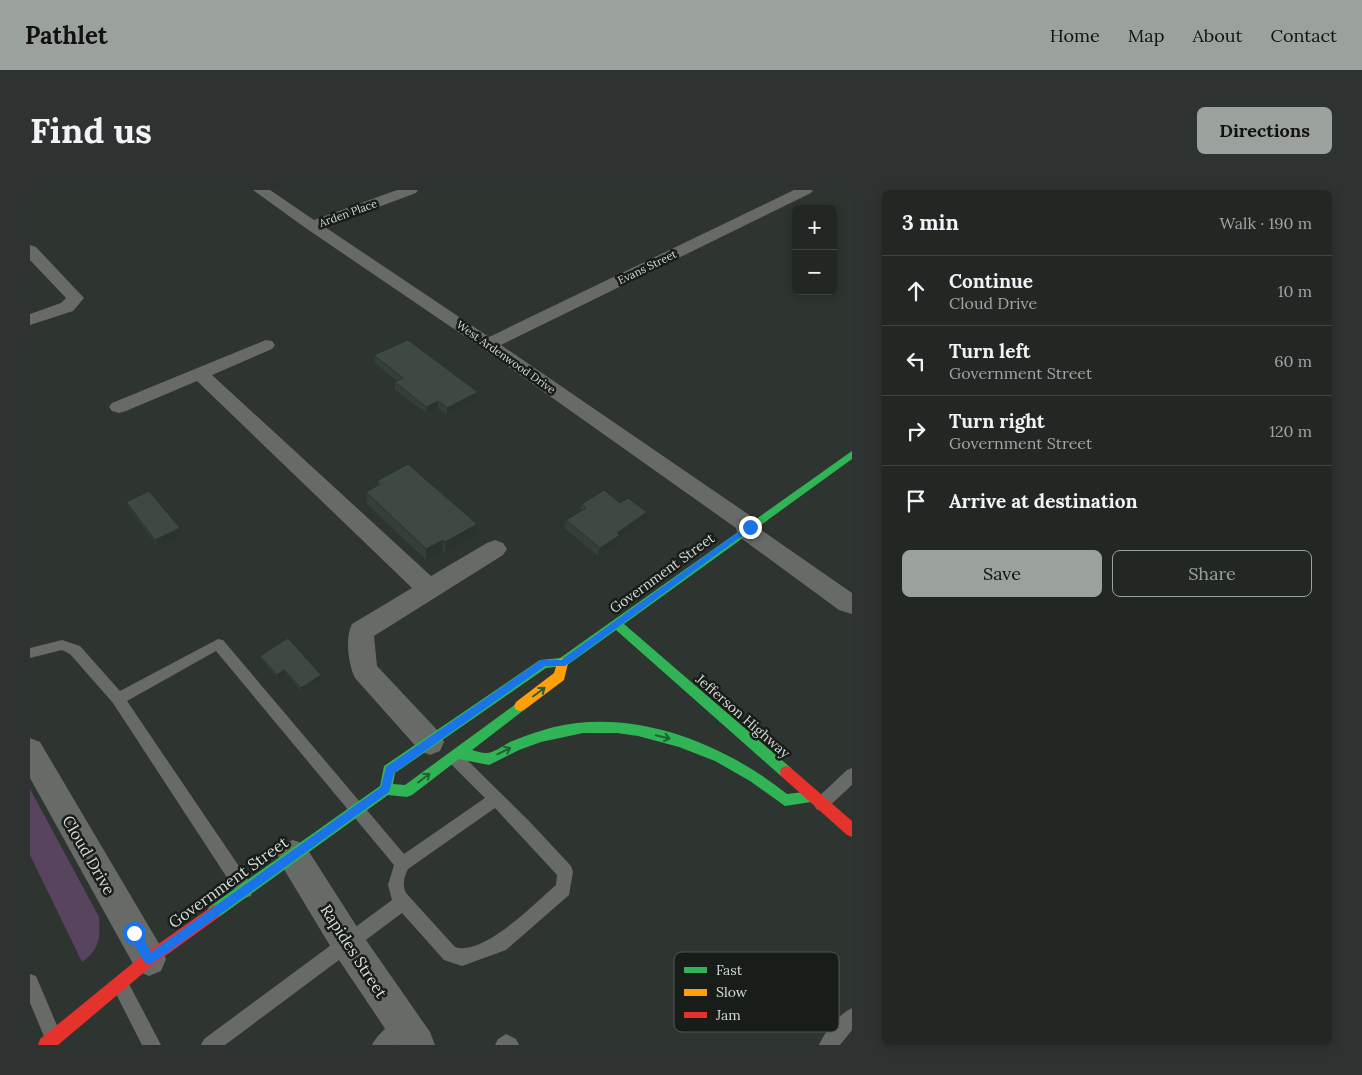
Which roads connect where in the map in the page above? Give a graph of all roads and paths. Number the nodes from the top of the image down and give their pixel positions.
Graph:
1 (260, 190) edge
2 (411, 190) edge
3 (806, 190) edge
4 (312, 226) junction
5 (30, 250) edge
6 (30, 320) edge
7 (488, 344) junction
8 (266, 345) dead end
9 (199, 373) junction
10 (119, 407) dead end
11 (852, 454) edge
12 (748, 529) junction
13 (496, 549) dead end
14 (429, 589) junction
15 (850, 605) edge
16 (616, 624) junction
17 (30, 653) edge
18 (562, 663) junction
19 (118, 699) junction
20 (430, 742) junction
21 (30, 751) edge
22 (456, 755) junction
23 (852, 775) edge
24 (386, 789) junction
25 (496, 799) junction
26 (817, 800) junction
27 (358, 809) junction
28 (852, 830) edge
29 (293, 855) junction
30 (403, 864) junction
31 (245, 890) junction
32 (403, 902) junction
33 (347, 942) junction
34 (149, 959) junction
35 (30, 982) edge
36 (120, 984) junction
37 (852, 1017) edge
38 (401, 1039) edge
39 (50, 1042) edge
40 (152, 1045) edge
41 (210, 1045) edge
42 (504, 1045) edge
43 (510, 1045) edge
44 (828, 1045) edge

1 - 4 street, West Ardenwood Drive
2 - 4 street, Arden Place
3 - 7 street, Evans Street
4 - 7 street, West Ardenwood Drive
5 - 6 street
7 - 12 street, West Ardenwood Drive
8 - 9 street
9 - 10 street
9 - 14 street
11 - 12 main road, Government Street
12 - 15 street, West Ardenwood Drive
12 - 16 main road, Government Street
13 - 14 street
14 - 20 street
16 - 18 main road, Government Street
16 - 26 main road, Jefferson Highway
17 - 19 lane
18 - 20 main road, Government Street
22 -> 18 main road, Government Street
19 - 27 lane
19 - 31 lane
20 - 24 main road, Government Street
21 - 34 street, Cloud Drive
24 -> 22 main road, Government Street
22 - 25 lane
22 -> 26 main road
23 - 26 lane
24 - 27 main road, Government Street
25 - 30 lane
25 - 32 lane
26 - 28 main road, Jefferson Highway
27 - 29 main road, Government Street
27 - 30 lane
29 - 31 main road, Government Street
29 - 33 street, Rapides Street
30 - 32 lane
31 - 34 main road, Government Street
32 - 33 lane
33 - 38 street, Rapides Street
33 - 41 lane
34 - 36 main road, Government Street
35 - 39 lane
36 - 39 main road, Government Street
36 - 40 lane
37 - 44 lane
42 - 43 lane

